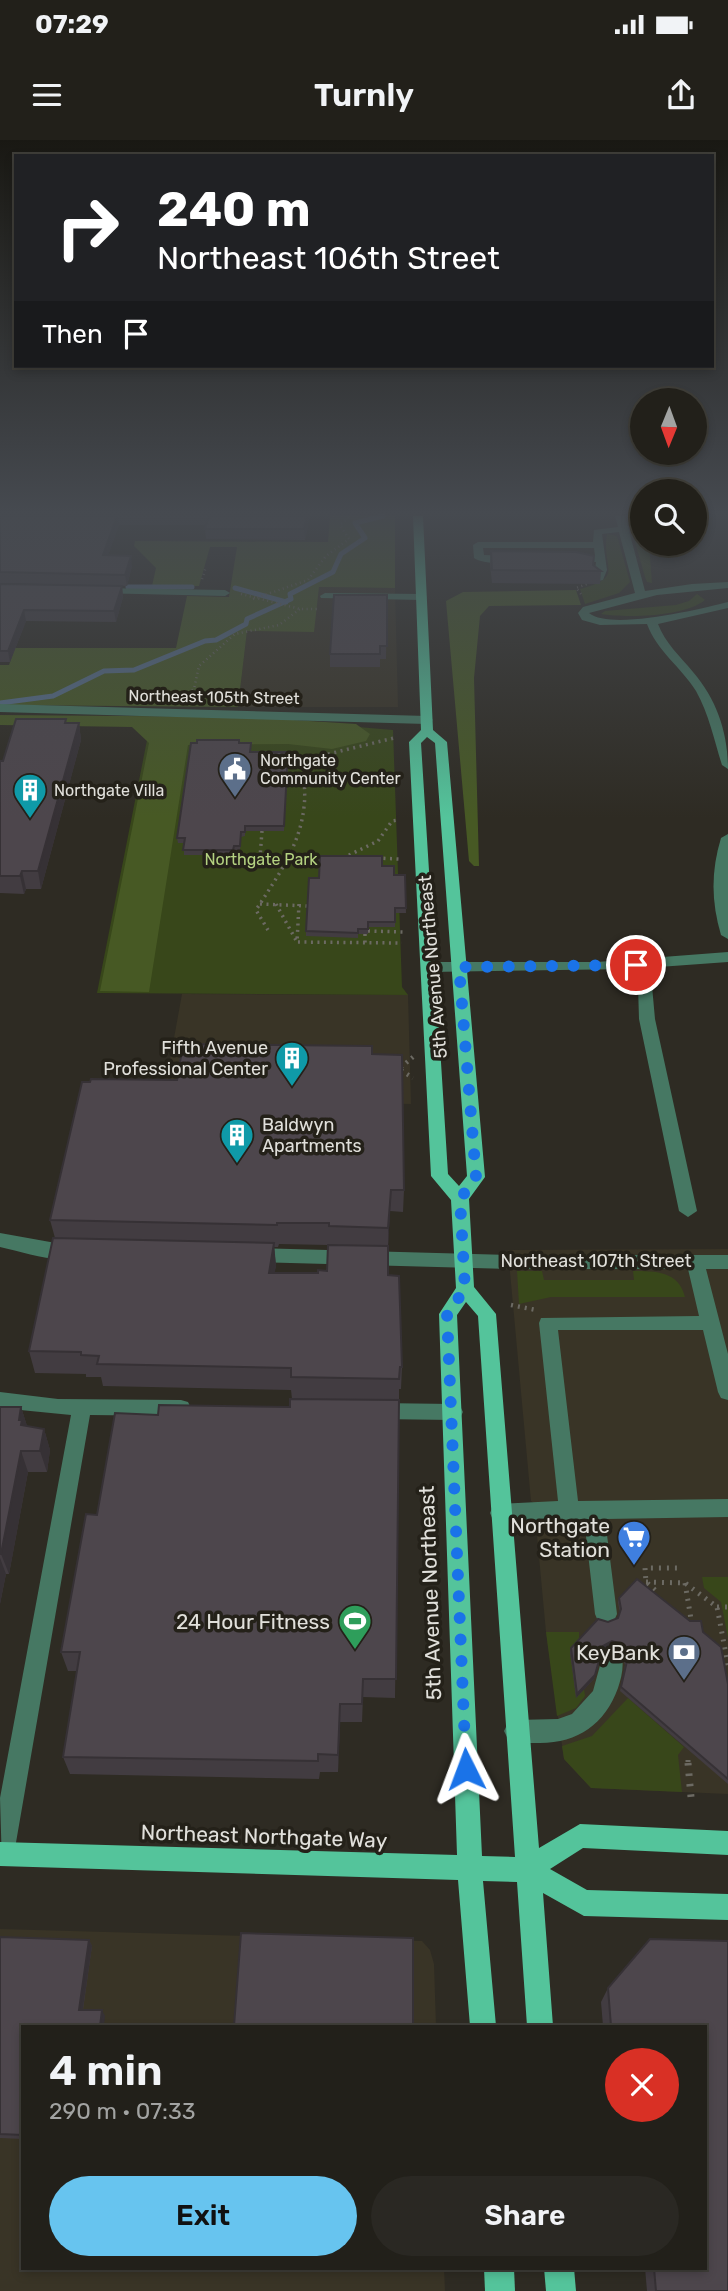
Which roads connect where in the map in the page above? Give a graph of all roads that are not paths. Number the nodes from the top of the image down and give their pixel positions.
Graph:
1 (423, 616) edge
2 (585, 616) edge
3 (686, 616) edge
4 (651, 620) junction
5 (0, 708) edge
6 (722, 725) edge
7 (427, 726) junction
8 (728, 765) edge
9 (728, 838) edge
10 (728, 935) edge
11 (728, 957) edge
12 (636, 965) junction
13 (429, 967) junction
14 (459, 967) junction
15 (460, 1199) junction
16 (688, 1211) dead end
17 (0, 1240) edge
18 (87, 1252) edge
19 (232, 1255) edge
20 (463, 1260) junction
21 (695, 1262) junction
22 (728, 1262) edge
23 (465, 1289) junction
24 (712, 1323) junction
25 (728, 1392) edge
26 (0, 1400) edge
27 (82, 1407) junction
28 (205, 1409) edge
29 (355, 1411) edge
30 (453, 1412) junction
31 (728, 1508) edge
32 (593, 1509) junction
33 (569, 1510) junction
34 (500, 1513) junction
35 (606, 1614) dead end
36 (612, 1660) dead end
37 (516, 1731) junction
38 (728, 1843) edge
39 (1, 1854) edge
40 (471, 1868) junction
41 (527, 1870) junction
42 (728, 1907) edge
43 (483, 2025) edge
44 (540, 2025) edge
45 (499, 2270) edge
46 (559, 2270) edge
47 (500, 2291) edge
48 (561, 2291) edge

1 - 7 main road, 5th Avenue Northeast
2 - 4 street
3 - 4 street
4 - 6 street
5 - 7 street, Northeast 105th Street
6 - 8 street
7 - 13 main road, 5th Avenue Northeast
7 - 14 main road, 5th Avenue Northeast
9 - 10 street
11 - 12 street
12 - 14 street
12 - 16 street
13 - 14 street
13 - 15 main road, 5th Avenue Northeast
14 - 15 main road, 5th Avenue Northeast
15 - 20 main road
17 - 18 street
19 - 20 street, Northeast 107th Street
20 - 21 street, Northeast 107th Street
20 - 23 main road
21 - 22 street, Northeast 107th Street
21 - 24 street
23 - 30 main road, 5th Avenue Northeast
23 - 34 main road
24 - 25 street
24 - 33 street
26 - 27 street
27 - 28 street
27 - 39 street
29 - 30 street
30 - 40 main road, 5th Avenue Northeast
31 - 32 street
32 - 33 street
32 - 35 street
33 - 34 street
34 - 37 main road
36 - 37 street
37 - 41 main road
38 - 41 main road
39 - 40 main road, Northeast Northgate Way
40 - 41 main road, Northeast Northgate Way
40 - 43 main road, 5th Avenue Northeast
41 - 42 main road, Northeast Northgate Way
41 - 44 main road
45 - 47 main road
46 - 48 main road

